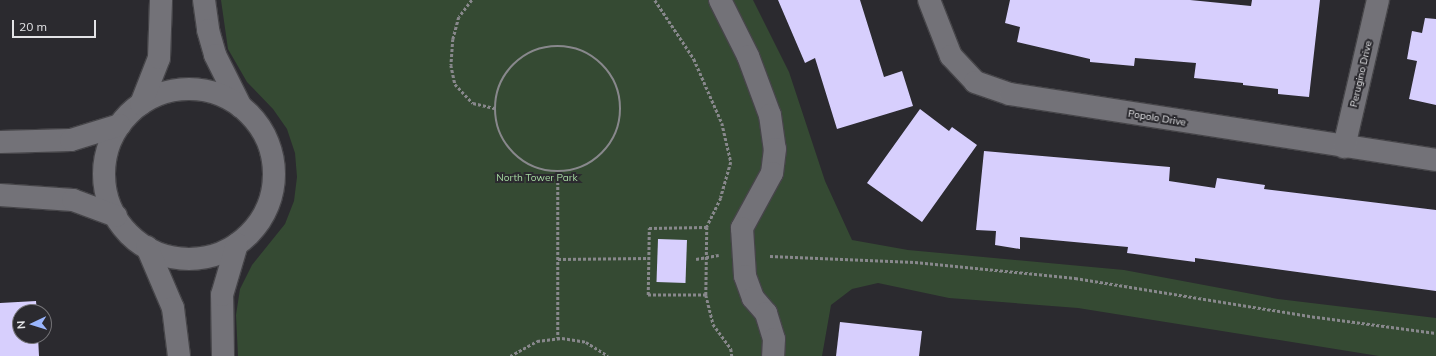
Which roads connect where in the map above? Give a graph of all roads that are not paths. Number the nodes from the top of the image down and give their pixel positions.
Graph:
1 (161, 0) edge
2 (204, 0) edge
3 (720, 0) edge
4 (929, 0) edge
5 (1378, 0) edge
6 (141, 104) junction
7 (241, 107) junction
8 (120, 125) junction
9 (0, 142) edge
10 (1344, 147) junction
11 (1436, 160) edge
12 (0, 195) edge
13 (116, 216) junction
14 (237, 244) junction
15 (147, 247) junction
16 (179, 356) edge
17 (223, 356) edge
18 (773, 356) edge

1 - 6 street
2 - 7 street
3 - 18 street
4 - 10 street, Popolo Drive
5 - 10 street, Perugino Drive
6 - 7 street
6 - 8 street
7 - 14 street
8 - 9 street
8 - 13 street
10 - 11 street, Popolo Drive
12 - 13 street
13 - 15 street
14 - 15 street
14 - 17 street
15 - 16 street

